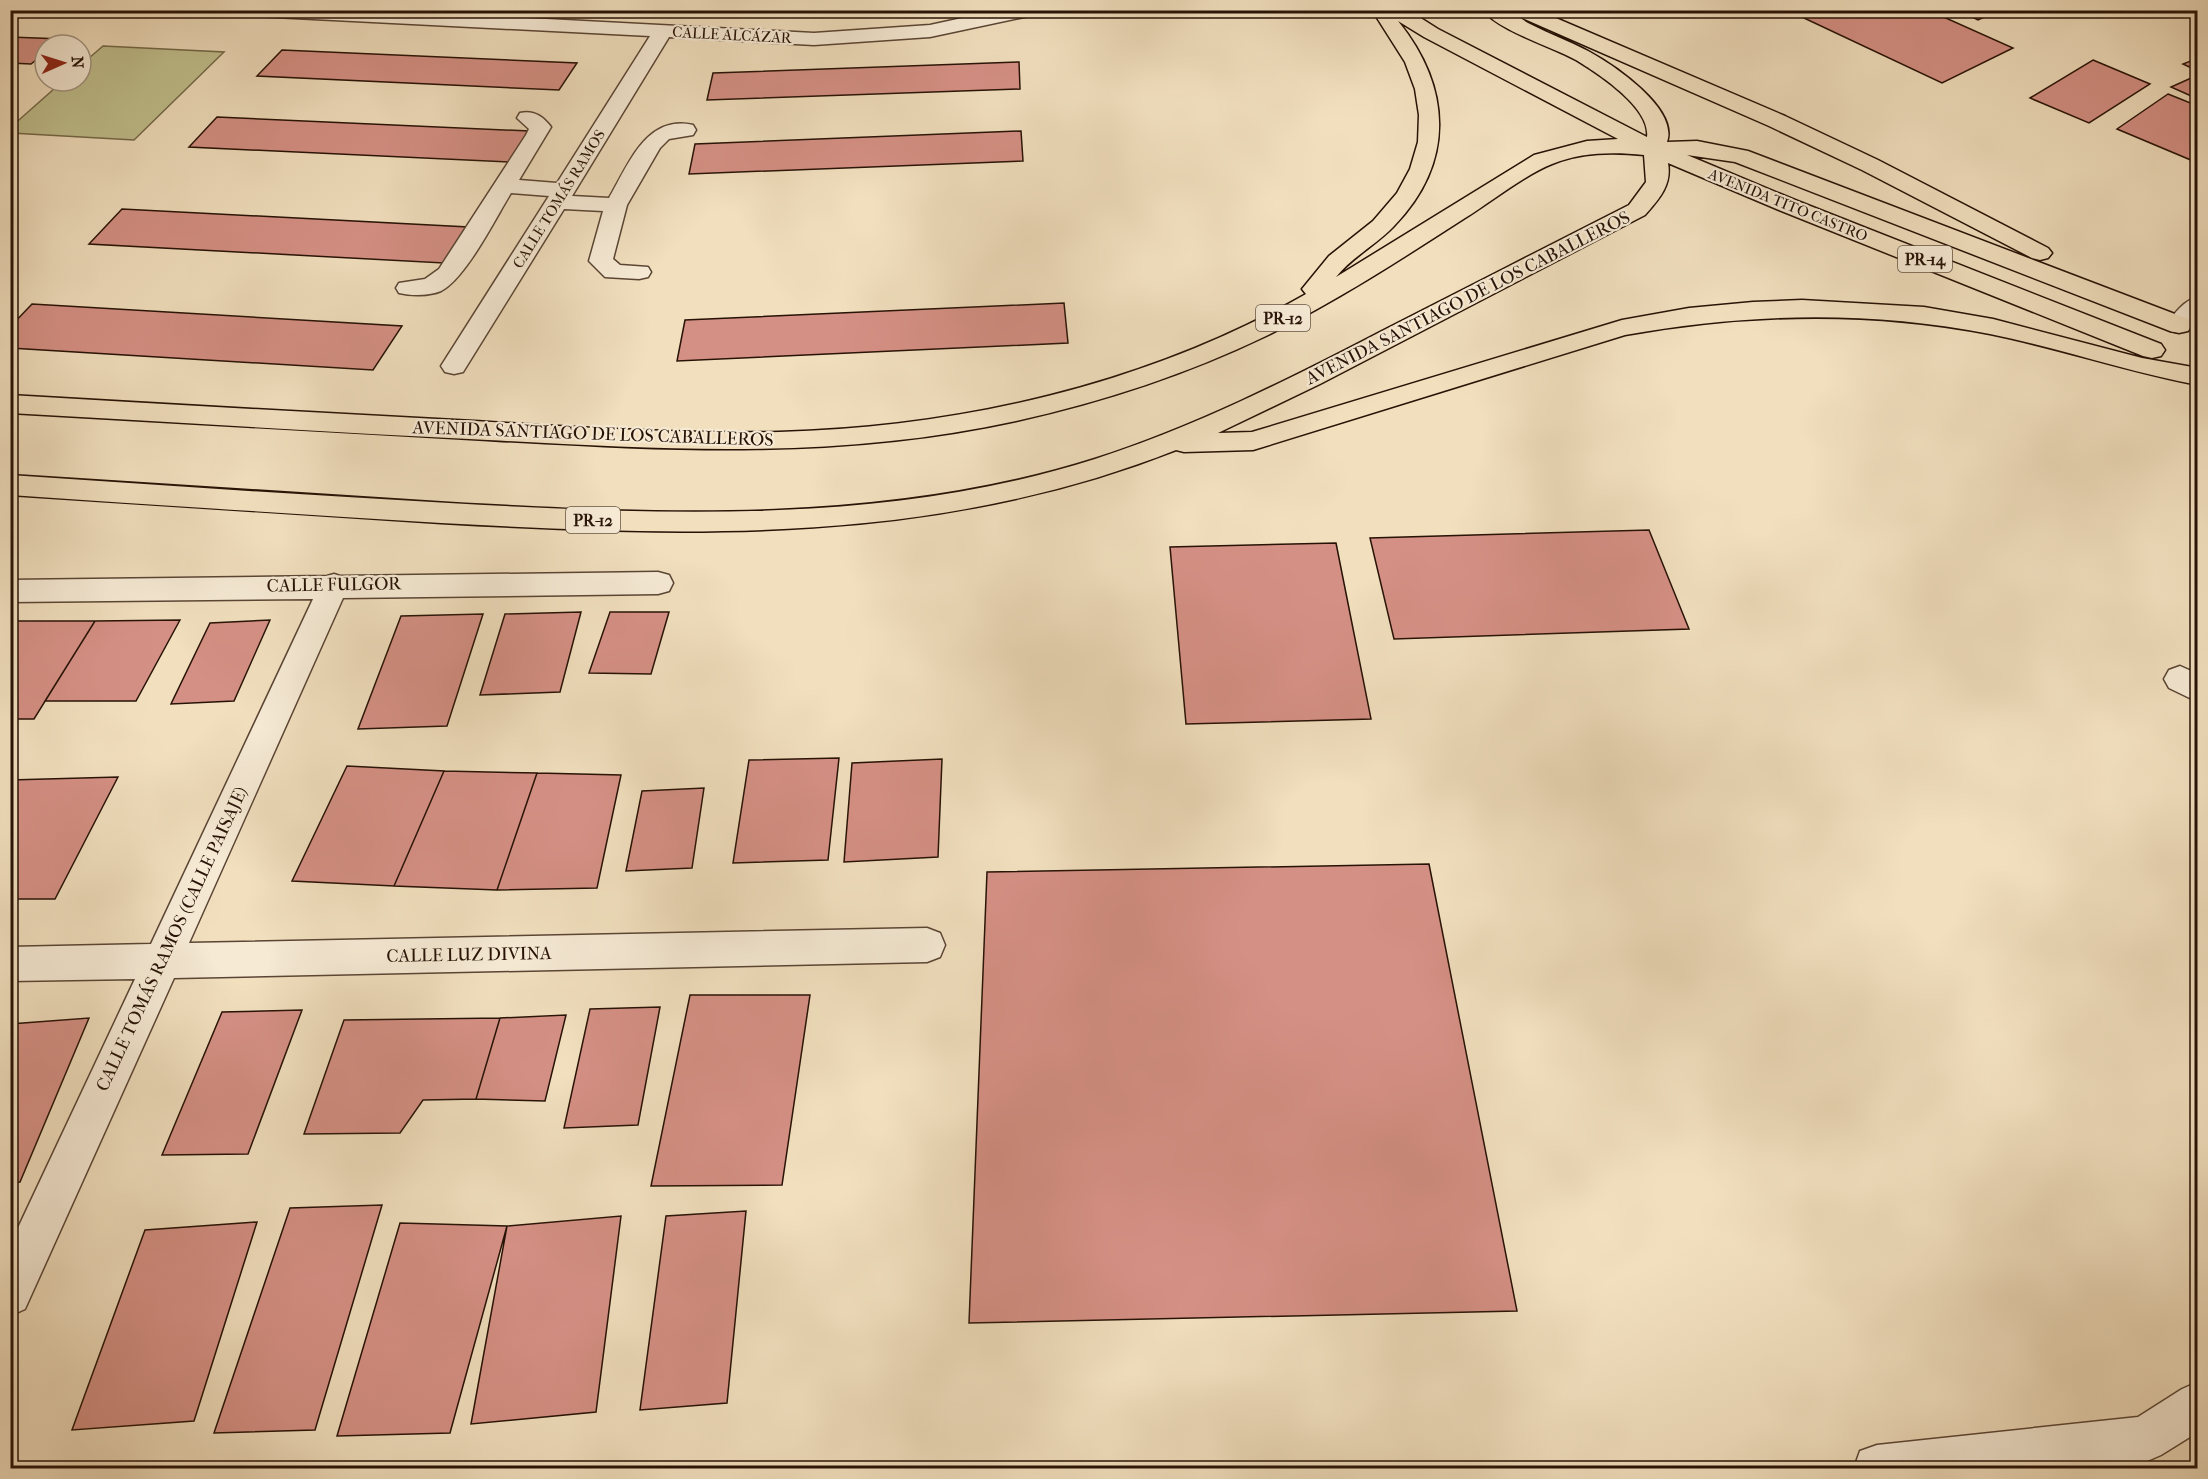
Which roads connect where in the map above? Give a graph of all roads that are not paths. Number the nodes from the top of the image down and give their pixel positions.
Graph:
1 (253, 10) edge
2 (1029, 10) edge
3 (1379, 10) edge
4 (1394, 10) edge
5 (1492, 10) edge
6 (1520, 10) edge
7 (663, 32) junction
8 (528, 118) dead end
9 (684, 130) dead end
10 (1654, 148) junction
11 (504, 186) junction
12 (561, 196) junction
13 (616, 205) junction
14 (639, 272) dead end
15 (408, 288) dead end
16 (2198, 304) edge
17 (1298, 311) junction
18 (2188, 328) edge
19 (454, 366) dead end
20 (2198, 368) edge
21 (2198, 377) edge
22 (10, 404) edge
23 (1168, 443) junction
24 (10, 485) edge
25 (658, 583) dead end
26 (334, 585) junction
27 (10, 591) edge
28 (927, 945) dead end
29 (161, 961) junction
30 (10, 964) edge
31 (10, 1294) edge
32 (2198, 1405) edge
33 (1877, 1468) edge

1 - 7 street, CALLE ALCÁZAR
2 - 7 street, CALLE ALCÁZAR
3 - 17 main road
4 - 10 main road, AVENIDA TITO CASTRO / PR-14
5 - 10 main road
6 - 18 main road
7 - 12 street, CALLE TOMÁS RAMOS
8 - 11 street
9 - 13 street
10 - 17 main road, AVENIDA SANTIAGO DE LOS CABALLEROS / PR-12
10 - 18 main road
10 - 20 main road, AVENIDA TITO CASTRO / PR-14
10 - 23 main road, AVENIDA SANTIAGO DE LOS CABALLEROS / PR-12
11 - 12 street
11 - 15 street
12 - 13 street
12 - 19 street, CALLE TOMÁS RAMOS
13 - 14 street
16 - 18 street
17 - 22 main road, AVENIDA SANTIAGO DE LOS CABALLEROS / PR-12
21 - 23 main road
23 - 24 main road, AVENIDA SANTIAGO DE LOS CABALLEROS / PR-12
25 - 26 street, CALLE FULGOR
26 - 27 street, CALLE FULGOR
26 - 29 street, CALLE TOMÁS RAMOS (CALLE PAISAJE)
28 - 29 street, CALLE LUZ DIVINA
29 - 30 street, CALLE LUZ DIVINA
29 - 31 street, CALLE TOMÁS RAMOS (CALLE PAISAJE)
32 - 33 street

